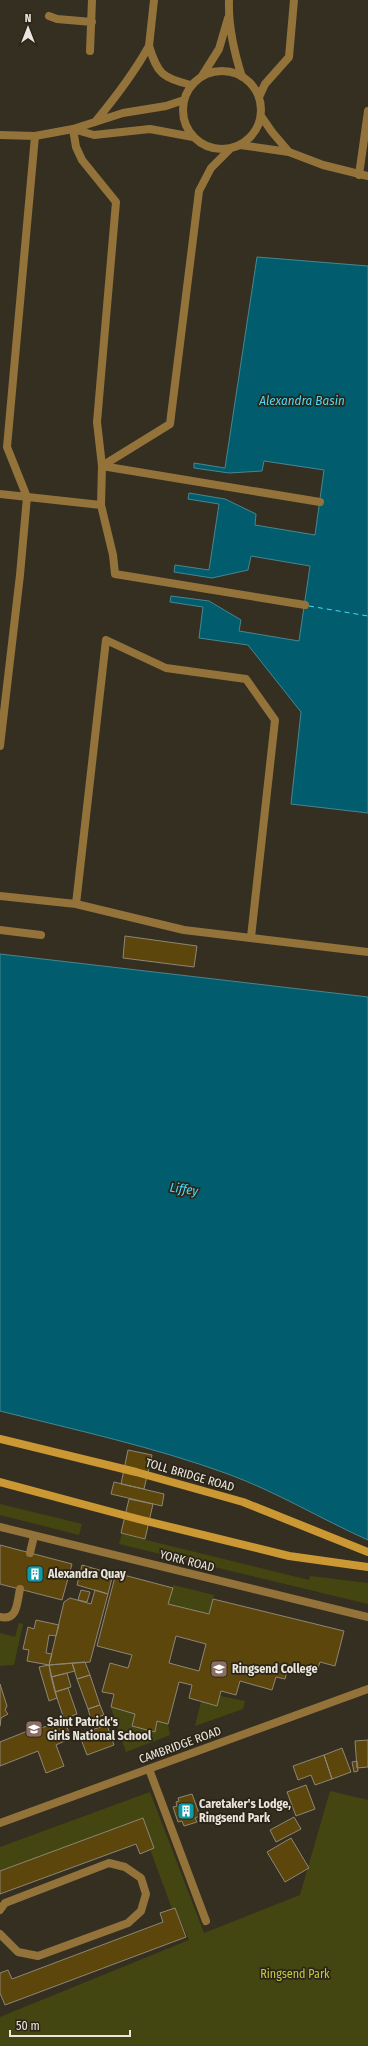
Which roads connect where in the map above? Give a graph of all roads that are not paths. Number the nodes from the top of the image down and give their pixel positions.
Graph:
1 (92, 0) edge
2 (154, 0) edge
3 (229, 0) edge
4 (294, 0) edge
5 (228, 15) junction
6 (50, 16) dead end
7 (92, 22) junction
8 (149, 46) junction
9 (90, 51) dead end
10 (202, 76) junction
11 (242, 77) junction
12 (191, 85) junction
13 (259, 97) junction
14 (184, 100) junction
15 (368, 110) edge
16 (261, 116) junction
17 (94, 122) junction
18 (73, 129) junction
19 (0, 135) edge
20 (35, 136) junction
21 (193, 137) junction
22 (240, 145) junction
23 (232, 148) junction
24 (289, 152) junction
25 (364, 176) edge
26 (102, 466) junction
27 (0, 494) edge
28 (27, 497) junction
29 (320, 502) dead end
30 (101, 506) junction
31 (305, 605) dead end
32 (0, 746) edge
33 (0, 896) edge
34 (76, 904) junction
35 (0, 930) edge
36 (41, 935) dead end
37 (251, 937) junction
38 (368, 952) edge
39 (0, 1439) edge
40 (0, 1482) edge
41 (0, 1527) edge
42 (34, 1536) junction
43 (368, 1552) edge
44 (30, 1553) dead end
45 (368, 1567) edge
46 (20, 1589) dead end
47 (0, 1617) edge
48 (368, 1617) edge
49 (368, 1689) edge
50 (148, 1769) junction
51 (0, 1823) edge
52 (0, 1910) edge
53 (206, 1921) dead end
54 (0, 1934) edge

1 - 7 street
2 - 8 street
3 - 5 street
4 - 13 street
5 - 10 street
5 - 11 street
6 - 7 street
7 - 9 street
8 - 12 street
8 - 17 street
10 - 11 street
10 - 12 street
11 - 13 street
12 - 14 street
13 - 16 street
14 - 17 street
14 - 21 street
15 - 25 street
16 - 22 street
16 - 24 street
17 - 18 street
18 - 20 street
18 - 21 street
18 - 26 street
19 - 20 street
20 - 28 street
21 - 23 street
22 - 23 street
22 - 24 street
23 - 26 street
24 - 25 street
26 - 29 street
26 - 30 street
27 - 28 street
28 - 30 street
28 - 32 street
30 - 31 street
33 - 34 street
34 - 37 street
34 - 37 street
35 - 36 street
37 - 38 street
39 - 43 main road, TOLL BRIDGE ROAD
40 - 45 main road
41 - 42 street, YORK ROAD
42 - 44 street
42 - 48 street, YORK ROAD
46 - 47 street
49 - 50 street, CAMBRIDGE ROAD
50 - 51 street, CAMBRIDGE ROAD
50 - 53 street
52 - 54 street

